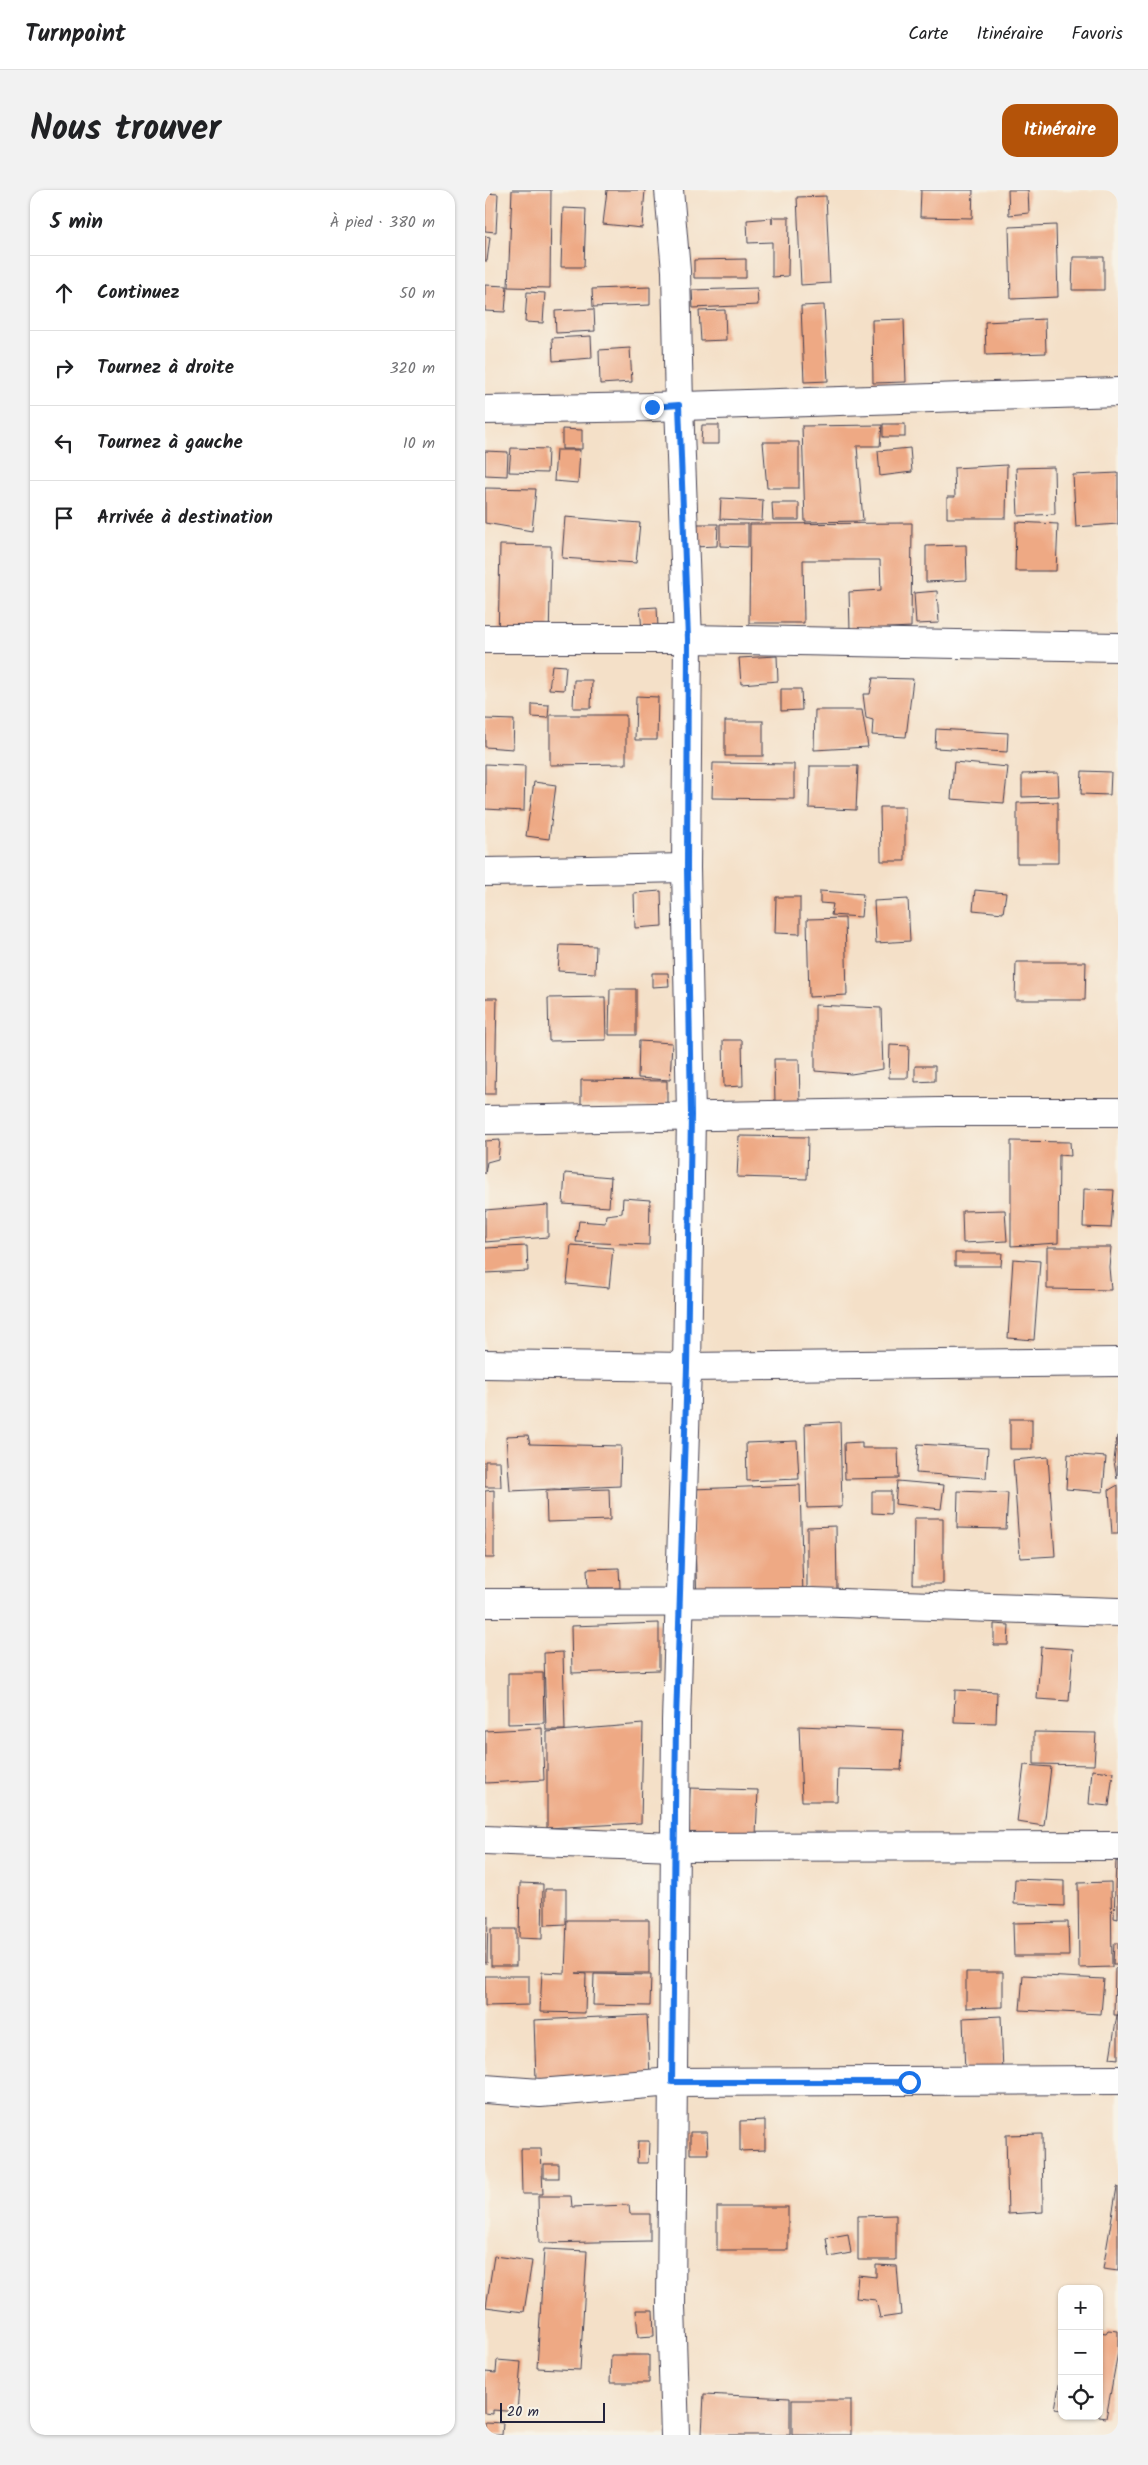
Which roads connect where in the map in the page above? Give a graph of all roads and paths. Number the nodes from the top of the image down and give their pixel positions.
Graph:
1 (669, 190) edge
2 (1118, 392) edge
3 (679, 405) junction
4 (485, 410) edge
5 (485, 639) edge
6 (688, 639) junction
7 (1118, 647) edge
8 (687, 868) junction
9 (485, 872) edge
10 (1118, 1112) edge
11 (691, 1115) junction
12 (485, 1120) edge
13 (1118, 1362) edge
14 (485, 1364) edge
15 (687, 1367) junction
16 (680, 1601) junction
17 (485, 1602) edge
18 (1118, 1612) edge
19 (485, 1840) edge
20 (1118, 1846) edge
21 (675, 1847) junction
22 (1118, 2080) edge
23 (672, 2082) junction
24 (485, 2089) edge
25 (675, 2435) edge

1 - 3 street
2 - 3 street
3 - 4 street
3 - 6 street
5 - 6 street
6 - 7 street
6 - 8 street
8 - 9 street
8 - 11 street
10 - 11 street
11 - 12 street
11 - 15 street
13 - 15 street
14 - 15 street
15 - 16 street
16 - 17 street
16 - 18 street
16 - 21 street
19 - 21 street
20 - 21 street
21 - 23 street
22 - 23 street
23 - 24 street
23 - 25 street

